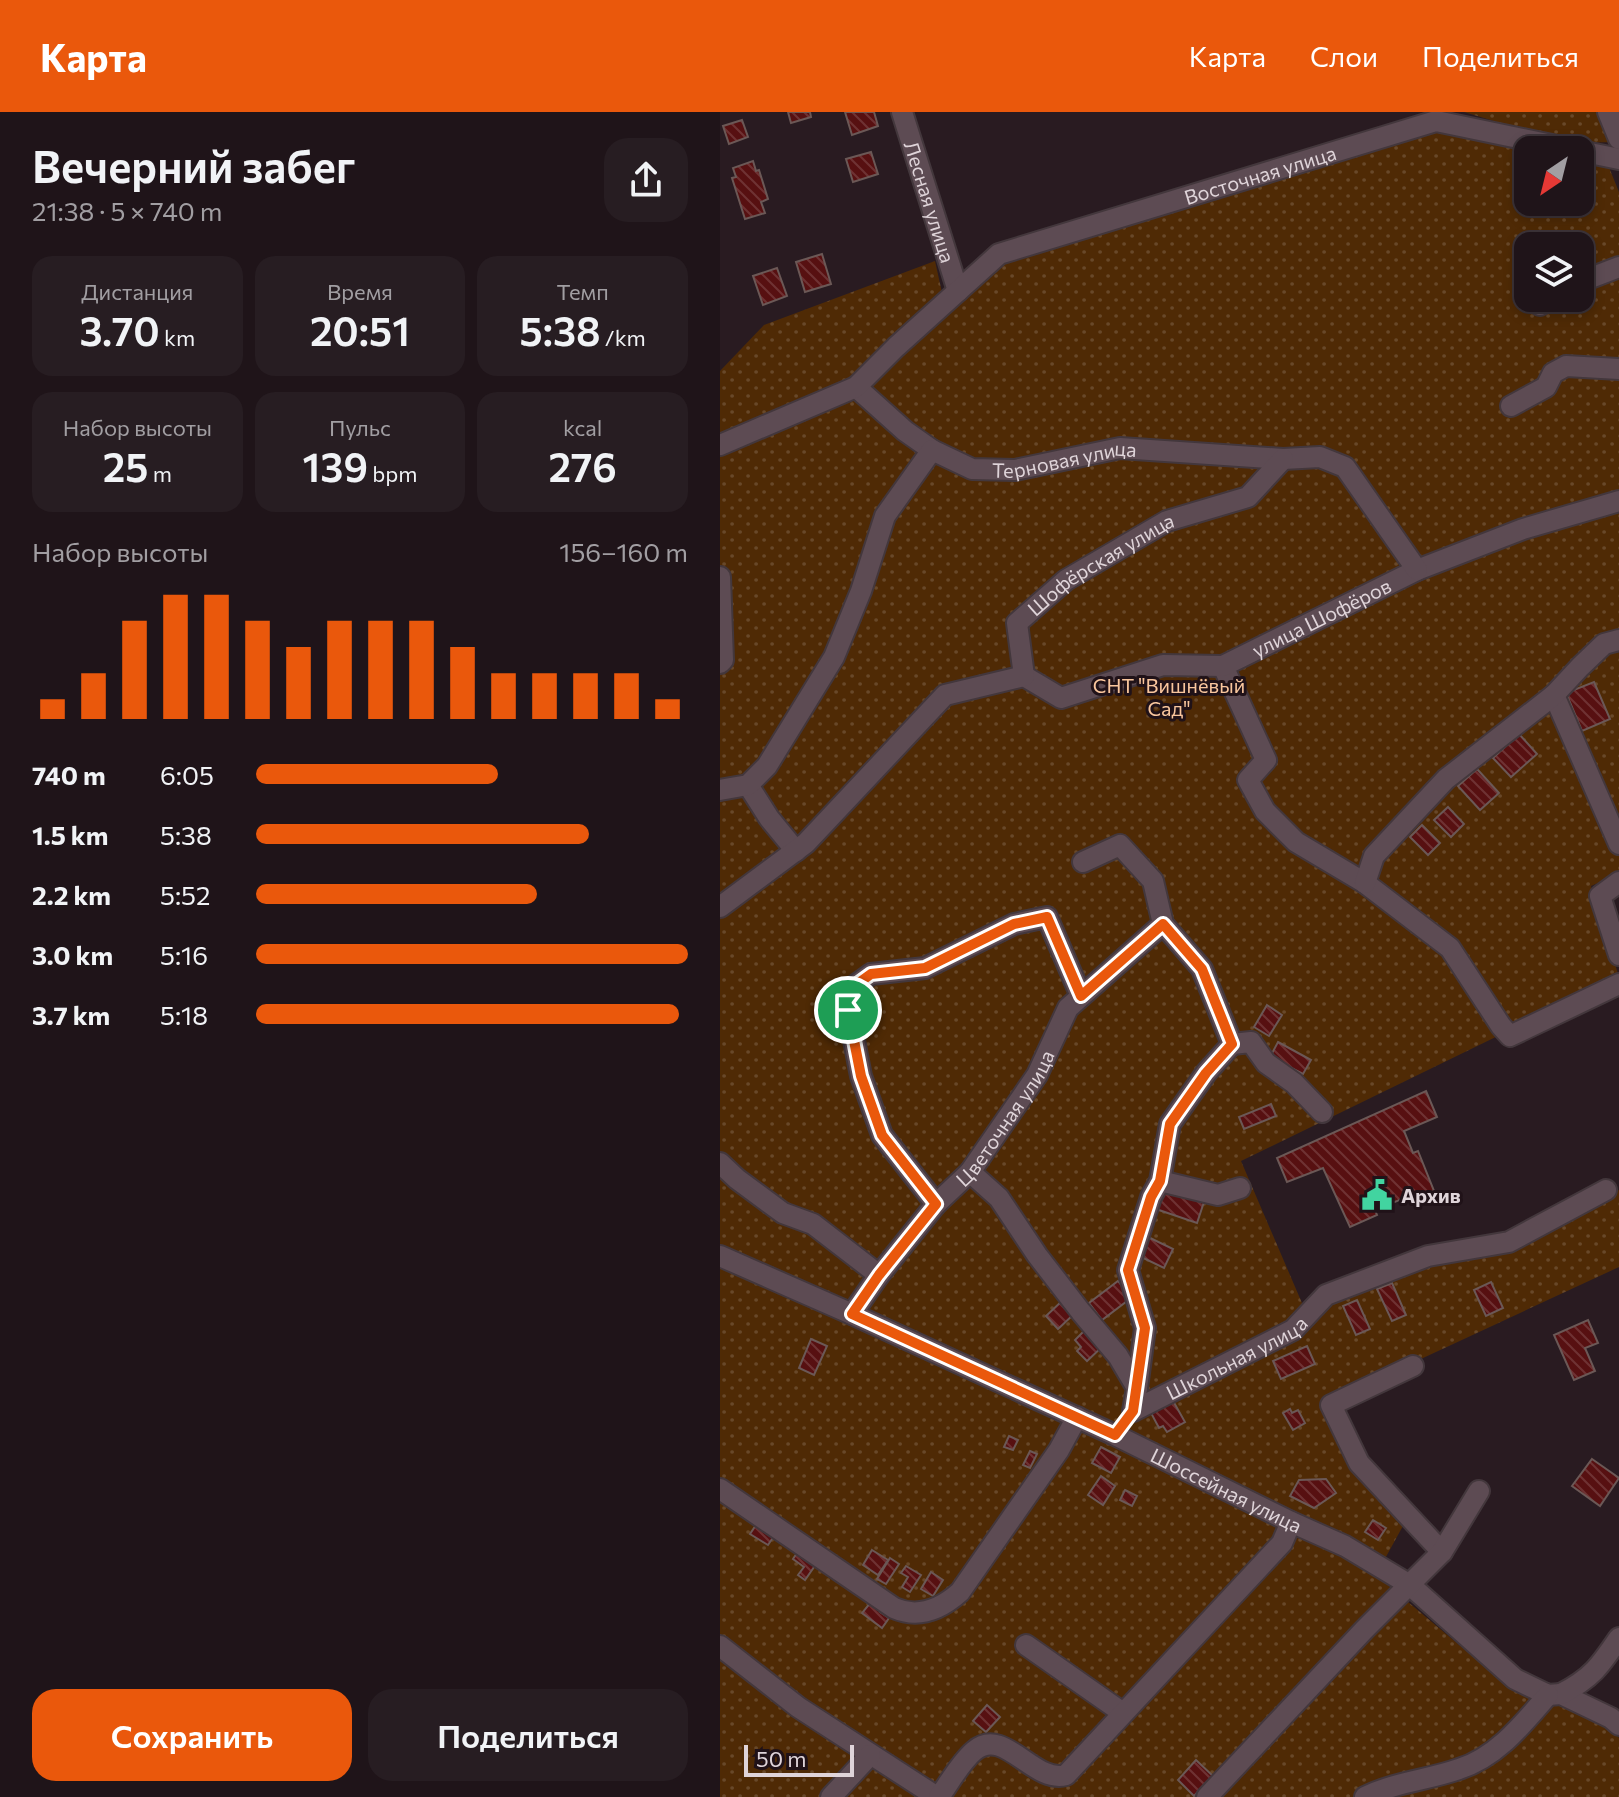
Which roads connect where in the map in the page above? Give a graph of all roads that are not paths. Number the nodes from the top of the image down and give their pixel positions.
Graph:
1 (902, 112) edge
2 (1612, 114) edge
3 (1514, 137) edge
4 (1619, 139) edge
5 (1594, 154) edge
6 (1619, 159) edge
7 (1619, 267) edge
8 (1594, 277) edge
9 (958, 291) junction
10 (1619, 369) edge
11 (856, 387) junction
12 (1511, 406) dead end
13 (720, 445) edge
14 (932, 450) junction
15 (1283, 459) junction
16 (1619, 501) edge
17 (1417, 570) junction
18 (720, 577) edge
19 (1619, 640) edge
20 (720, 663) edge
21 (1223, 666) junction
22 (1024, 676) junction
23 (1554, 695) junction
24 (748, 785) junction
25 (720, 790) edge
26 (1619, 844) edge
27 (796, 851) junction
28 (1083, 862) dead end
29 (1619, 882) edge
30 (1365, 883) junction
31 (720, 907) edge
32 (1163, 924) junction
33 (1619, 955) edge
34 (1619, 984) edge
35 (1081, 996) junction
36 (1232, 1044) junction
37 (1322, 1112) dead end
38 (720, 1163) edge
39 (970, 1172) junction
40 (1160, 1181) junction
41 (1240, 1188) dead end
42 (1606, 1190) dead end
43 (936, 1204) junction
44 (720, 1256) edge
45 (879, 1275) junction
46 (852, 1314) junction
47 (1413, 1366) dead end
48 (1137, 1388) junction
49 (1133, 1411) junction
50 (1077, 1417) junction
51 (1115, 1435) junction
52 (720, 1489) edge
53 (1479, 1491) dead end
54 (1291, 1522) junction
55 (1442, 1552) junction
56 (1410, 1585) junction
57 (1619, 1638) edge
58 (1026, 1645) dead end
59 (720, 1646) edge
60 (1554, 1695) junction
61 (1123, 1713) junction
62 (1619, 1725) edge
63 (870, 1755) junction
64 (1416, 1789) edge
65 (831, 1797) edge
66 (938, 1797) edge
67 (1207, 1797) edge
68 (1365, 1797) edge

1 - 9 street, Лесная улица
2 - 4 street
3 - 9 street, Восточная улица
5 - 6 street, Восточная улица
7 - 8 street
9 - 11 street, Восточная улица
10 - 12 street
11 - 13 street
11 - 14 street, Терновая улица
14 - 15 street, Терновая улица
14 - 24 street
15 - 17 street, Терновая улица
15 - 22 street, Шофёрская улица
16 - 17 street, улица Шофёров
17 - 21 street, улица Шофёров
18 - 20 street
19 - 23 street
21 - 22 street, улица Шофёров
21 - 30 street
22 - 27 street
23 - 26 street
23 - 30 street
24 - 25 street
24 - 27 street
27 - 31 street
28 - 32 street
29 - 33 street
30 - 34 street
32 - 35 street, Цветочная улица
32 - 36 street
35 - 39 street, Цветочная улица
35 - 43 street
36 - 37 street
36 - 40 street
38 - 45 street
39 - 43 street, Цветочная улица
39 - 48 street, Школьная улица
40 - 41 street
40 - 48 street
42 - 49 street, Школьная улица
43 - 45 street, Цветочная улица
44 - 46 street, Шоссейная улица
45 - 46 street, Цветочная улица
46 - 50 street, Шоссейная улица
47 - 55 street
48 - 49 street, Школьная улица
49 - 51 street
50 - 51 street, Шоссейная улица
50 - 52 street
51 - 54 street, Шоссейная улица
53 - 55 street
54 - 56 street, Шоссейная улица
54 - 61 street
55 - 56 street
56 - 60 street, Шоссейная улица
56 - 67 street
57 - 60 street
58 - 61 street
59 - 63 street
60 - 62 street, Шоссейная улица
60 - 64 street
61 - 66 street
63 - 65 street
63 - 66 street
64 - 68 street

